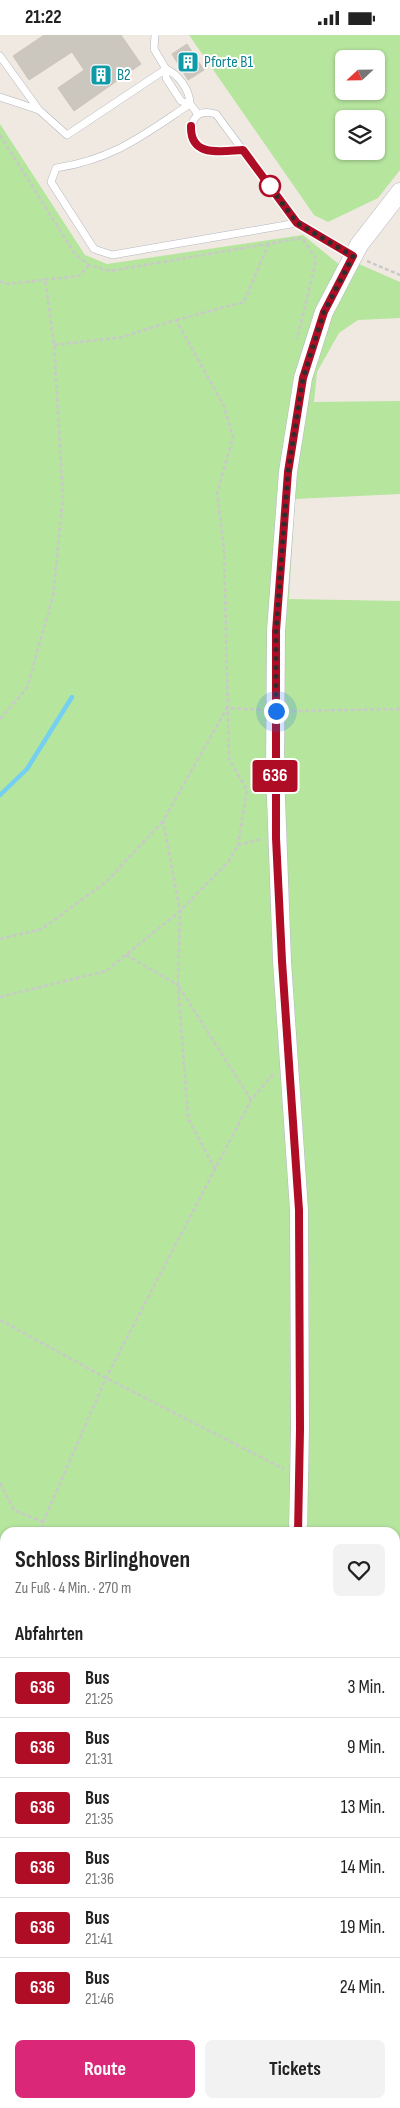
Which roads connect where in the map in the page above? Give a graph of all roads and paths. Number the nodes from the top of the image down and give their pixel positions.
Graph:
1 (155, 35) edge
2 (0, 56) edge
3 (166, 69) junction
4 (0, 97) edge
5 (190, 104) junction
6 (39, 110) junction
7 (198, 115) junction
8 (0, 135) edge
9 (243, 150) junction
10 (400, 193) edge
11 (297, 223) junction
12 (269, 243) junction
13 (308, 247) dead end
14 (353, 256) junction
15 (89, 265) junction
16 (400, 275) edge
17 (45, 278) junction
18 (0, 281) edge
19 (176, 319) junction
20 (54, 345) junction
21 (227, 708) junction
22 (400, 709) edge
23 (276, 711) junction
24 (0, 719) edge
25 (163, 821) junction
26 (276, 838) junction
27 (238, 845) junction
28 (180, 911) junction
29 (0, 939) edge
30 (126, 955) junction
31 (178, 985) junction
32 (0, 997) edge
33 (289, 1070) junction
34 (251, 1100) junction
35 (215, 1169) junction
36 (0, 1320) edge
37 (106, 1378) junction
38 (286, 1470) dead end
39 (0, 1483) edge
40 (43, 1522) junction
41 (43, 1527) edge
42 (298, 1527) edge

1 - 3 lane
2 - 6 lane
3 - 5 lane
3 - 6 lane
4 - 6 lane
5 - 7 lane
5 - 11 lane
7 - 9 lane
7 - 9 lane
8 - 15 path
9 - 11 lane
10 - 14 street
11 - 14 lane
12 - 13 path
12 - 15 path
12 - 19 path
14 - 16 path
14 - 23 street
15 - 17 path
17 - 18 path
17 - 20 path
19 - 20 path
19 - 21 path
20 - 24 path
21 - 23 path
21 - 25 path
21 - 27 path
22 - 23 path
23 - 26 street
25 - 28 path
25 - 29 path
26 - 27 path
26 - 33 street
27 - 28 path
28 - 30 path
28 - 31 path
30 - 31 path
30 - 32 path
31 - 34 path
31 - 35 path
33 - 34 path
33 - 42 street
34 - 35 path
35 - 37 path
36 - 37 path
37 - 38 path
37 - 40 path
39 - 40 path
40 - 41 path

